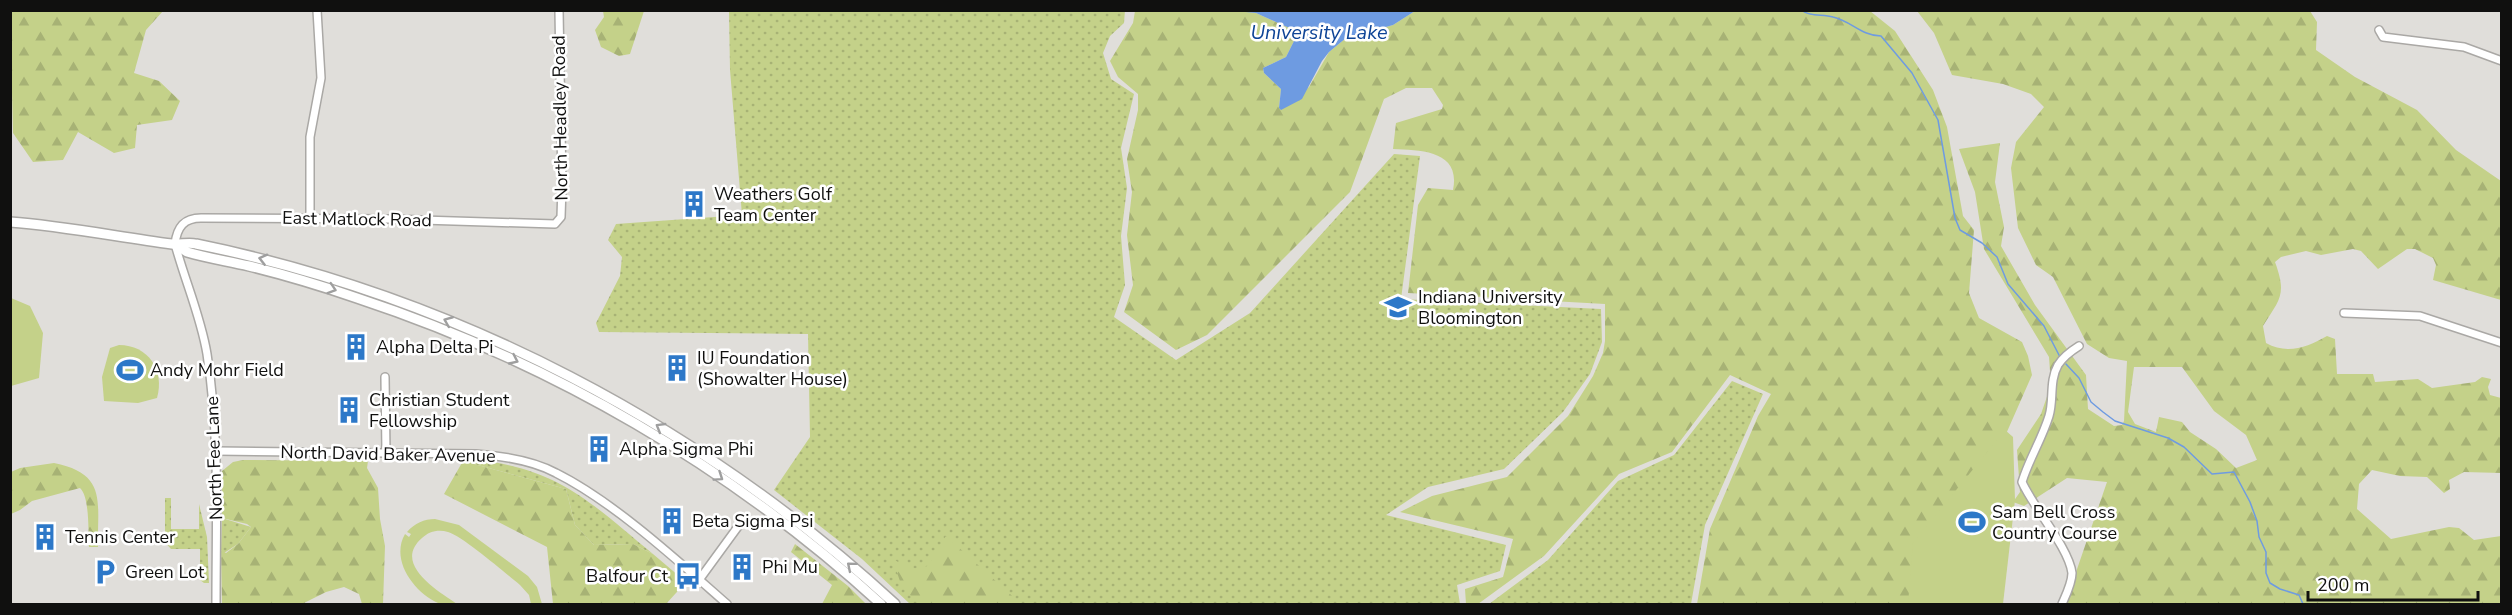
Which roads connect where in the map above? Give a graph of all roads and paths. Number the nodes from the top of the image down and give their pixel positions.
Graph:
1 (316, 10) edge
2 (559, 10) edge
3 (2379, 30) dead end
4 (2502, 61) edge
5 (310, 219) junction
6 (10, 222) edge
7 (555, 224) joint
8 (176, 244) junction
9 (2344, 314) dead end
10 (2502, 343) edge
11 (2079, 346) dead end
12 (385, 377) dead end
13 (216, 451) junction
14 (386, 454) junction
15 (759, 499) junction
16 (745, 517) dead end
17 (699, 580) junction
18 (216, 604) edge
19 (727, 604) edge
20 (881, 604) edge
21 (895, 604) edge
22 (2062, 604) edge

1 - 5 street
2 - 7 street, North Headley Road
3 - 4 street
5 - 7 street, East Matlock Road
5 - 8 street, East Matlock Road
6 - 8 highway
8 - 13 street, North Fee Lane
8 - 15 highway
9 - 10 street
11 - 22 street
12 - 14 street
13 - 14 street, North David Baker Avenue
13 - 18 street, North Fee Lane
14 - 17 street, North David Baker Avenue
15 - 20 highway
21 -> 15 highway
16 - 17 street
17 - 19 street, North David Baker Avenue

